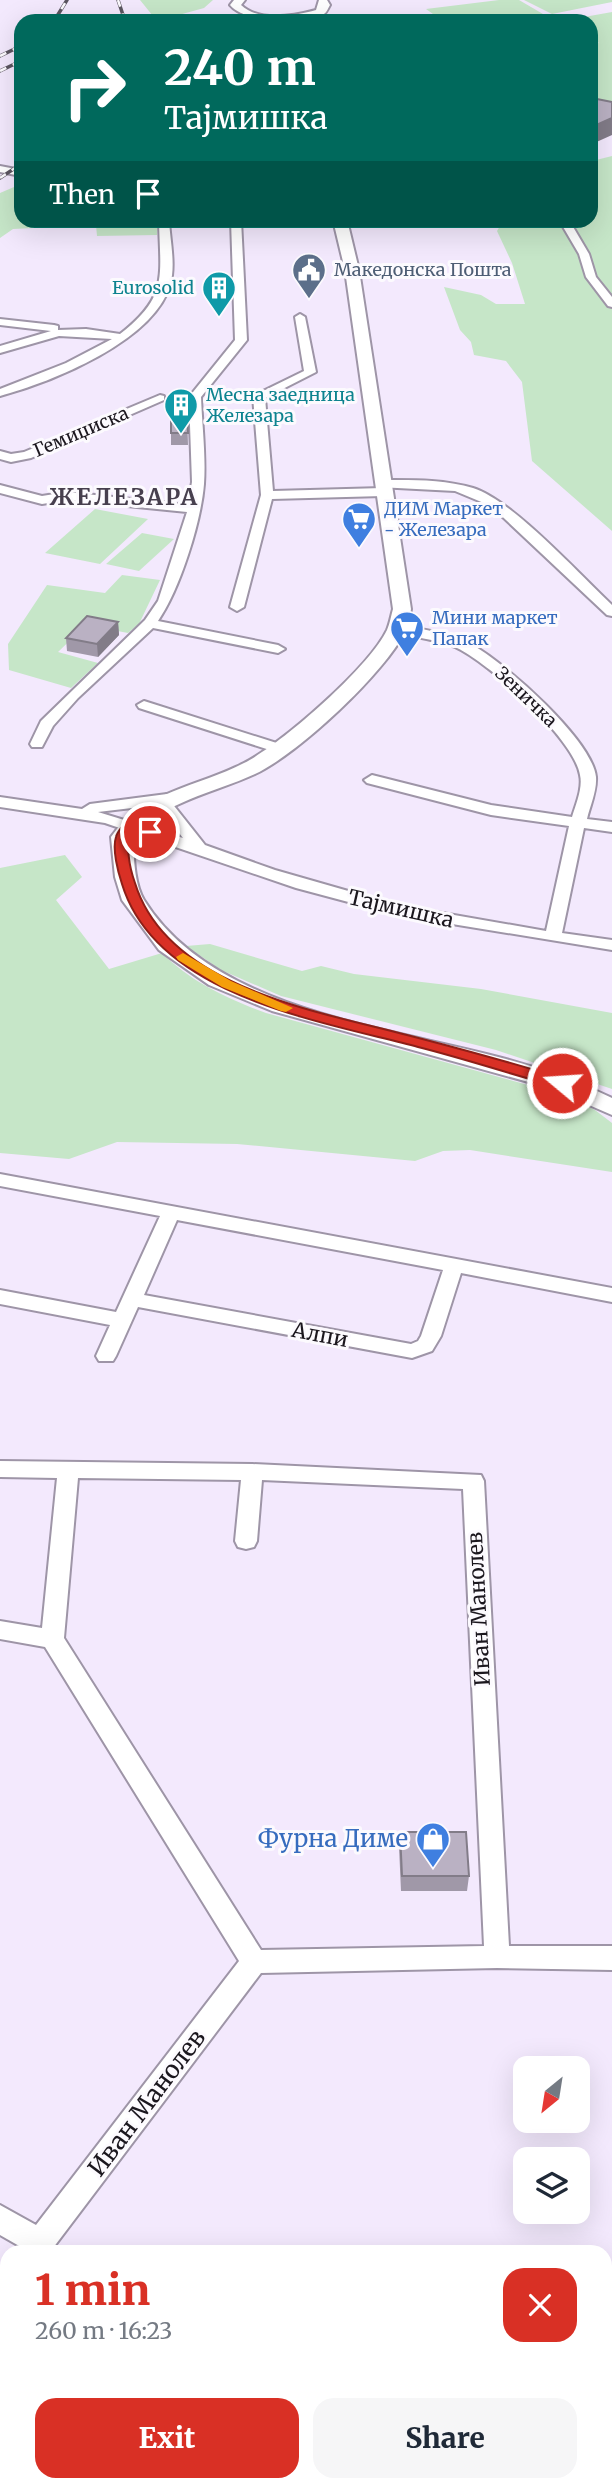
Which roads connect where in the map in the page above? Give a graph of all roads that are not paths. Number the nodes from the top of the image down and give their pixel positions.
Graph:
1 (239, 0) edge
2 (323, 1) edge
3 (248, 14) edge
4 (311, 14) edge
5 (164, 228) edge
6 (236, 228) edge
7 (342, 228) edge
8 (569, 228) edge
9 (612, 304) edge
10 (300, 317) dead end
11 (0, 322) edge
12 (69, 330) junction
13 (121, 337) junction
14 (0, 350) edge
15 (0, 393) edge
16 (160, 398) dead end
17 (0, 455) edge
18 (383, 488) junction
19 (0, 489) edge
20 (267, 495) junction
21 (194, 509) junction
22 (237, 607) dead end
23 (612, 612) edge
24 (150, 623) junction
25 (397, 629) junction
26 (278, 649) dead end
27 (144, 705) dead end
28 (37, 744) dead end
29 (281, 749) junction
30 (372, 780) dead end
31 (165, 800) junction
32 (0, 802) edge
33 (68, 810) junction
34 (578, 822) junction
35 (130, 826) junction
36 (612, 827) edge
37 (198, 846) junction
38 (554, 937) junction
39 (612, 945) edge
40 (612, 1107) edge
41 (0, 1180) edge
42 (171, 1212) junction
43 (454, 1266) junction
44 (612, 1295) edge
45 (0, 1297) edge
46 (131, 1300) junction
47 (122, 1320) junction
48 (106, 1356) dead end
49 (0, 1469) edge
50 (68, 1471) junction
51 (252, 1472) junction
52 (246, 1541) dead end
53 (0, 1630) edge
54 (52, 1639) junction
55 (497, 1957) junction
56 (612, 1958) edge
57 (254, 1962) junction
58 (0, 2219) edge
59 (32, 2245) edge
60 (38, 2245) edge

1 - 3 street
2 - 4 street
5 - 13 street
6 - 21 street
7 - 18 street
8 - 9 street
10 - 20 street
11 - 12 street
12 - 13 street
12 - 14 street
13 - 15 street
16 - 17 street, Гемиџиска
18 - 20 street
18 - 23 street
18 - 25 street
19 - 21 street
20 - 22 street
21 - 24 street
24 - 26 street
24 - 28 street
25 - 29 street
25 - 34 street, Зеничка
27 - 29 street
29 - 31 street
30 - 34 street
31 - 33 street
31 - 35 street
31 - 37 street
32 - 33 street
33 - 35 street
34 - 36 street
34 - 38 street, Зеничка
35 - 37 street, Тајмишка
35 - 40 street
37 - 38 street, Тајмишка
38 - 39 street, Тајмишка
41 - 42 street
42 - 43 street
42 - 46 street
43 - 44 street
43 - 46 street, Алпи
45 - 47 street
46 - 47 street
47 - 48 street
49 - 50 street, Иван Манолев
50 - 51 street, Иван Манолев
50 - 54 street
51 - 52 street
51 - 55 street, Иван Манолев
53 - 54 street
54 - 57 street
55 - 56 street
55 - 57 street
57 - 60 street, Иван Манолев
58 - 59 street, Иван Манолев

